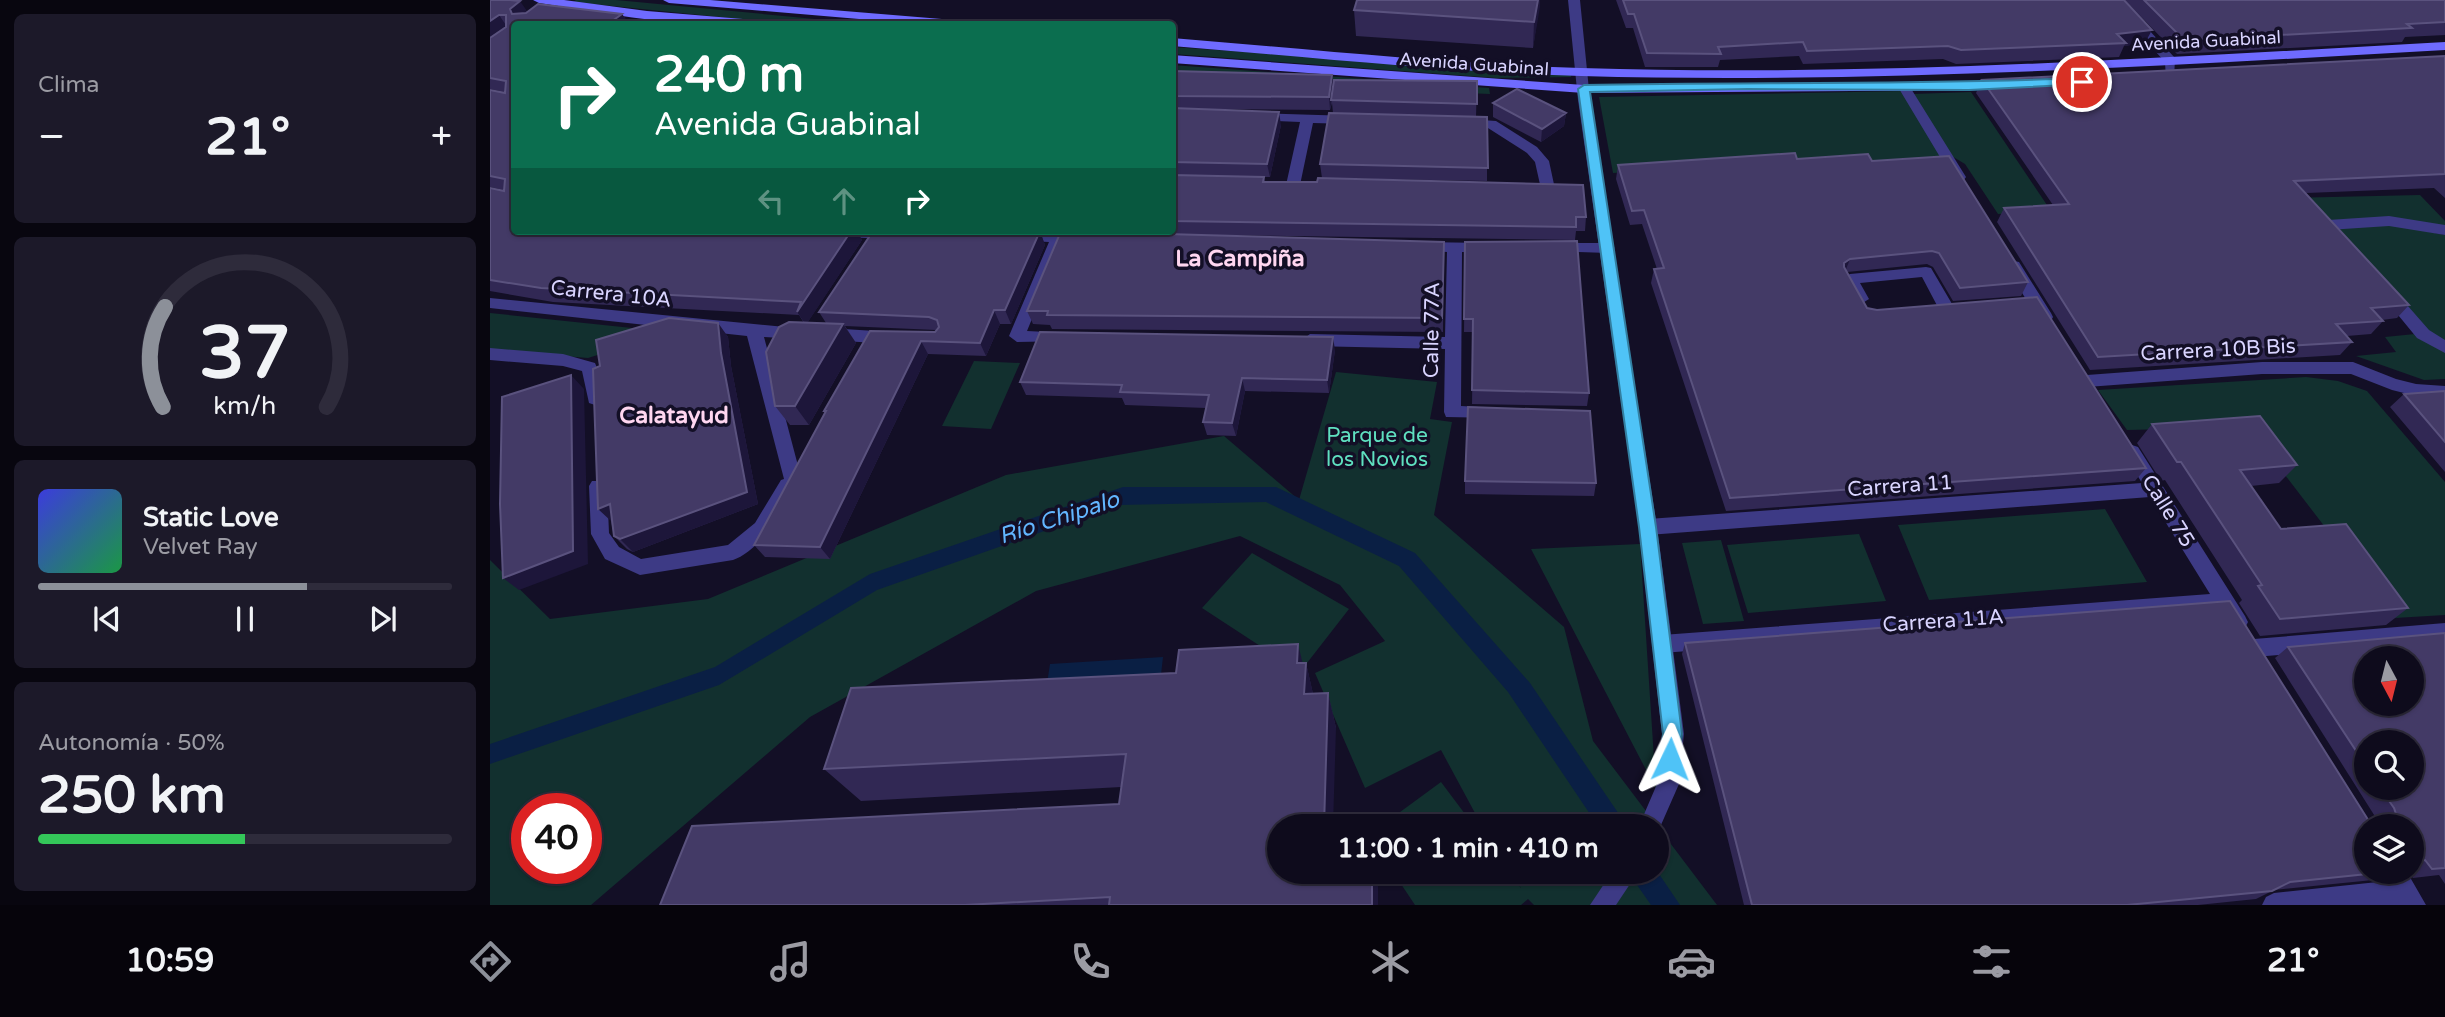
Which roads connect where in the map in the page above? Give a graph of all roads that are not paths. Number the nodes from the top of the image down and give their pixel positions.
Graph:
1 (538, 0) edge
2 (669, 0) edge
3 (1574, 0) edge
4 (2115, 0) edge
5 (557, 2) edge
6 (537, 16) edge
7 (728, 21) edge
8 (918, 21) edge
9 (1176, 42) edge
10 (2445, 46) edge
11 (1176, 59) edge
12 (2171, 61) junction
13 (2170, 77) edge
14 (1583, 80) junction
15 (2017, 85) edge
16 (1904, 87) junction
17 (1240, 117) edge
18 (1307, 119) junction
19 (1360, 120) edge
20 (1452, 123) edge
21 (1293, 185) edge
22 (1548, 189) edge
23 (1970, 197) edge
24 (2445, 230) edge
25 (842, 235) edge
26 (898, 235) edge
27 (1002, 236) edge
28 (1058, 237) junction
29 (1099, 239) edge
30 (2341, 240) edge
31 (1400, 247) edge
32 (1455, 248) junction
33 (1496, 248) edge
34 (1538, 248) edge
35 (1608, 248) junction
36 (2003, 249) edge
37 (2374, 278) edge
38 (490, 303) edge
39 (1926, 311) edge
40 (1871, 316) edge
41 (810, 330) junction
42 (754, 331) junction
43 (2057, 336) edge
44 (1072, 337) edge
45 (911, 338) edge
46 (1290, 340) edge
47 (1453, 343) junction
48 (2445, 347) edge
49 (490, 354) edge
50 (761, 354) junction
51 (2445, 392) edge
52 (2100, 402) edge
53 (1507, 414) edge
54 (596, 418) edge
55 (2121, 435) edge
56 (806, 454) edge
57 (598, 470) edge
58 (792, 477) junction
59 (2155, 489) junction
60 (1648, 527) junction
61 (2225, 601) junction
62 (2445, 632) edge
63 (1662, 644) junction
64 (2254, 648) junction
65 (2268, 670) edge
66 (1656, 814) edge
67 (1617, 884) edge
68 (2404, 889) edge
69 (1602, 905) edge
70 (2274, 905) edge

1 - 5 main road
2 - 8 main road
3 - 14 street
4 - 12 street
5 - 6 street
5 - 7 main road
9 - 14 main road, Avenida Guabinal
10 - 12 main road, Avenida Guabinal
11 - 14 main road, Avenida Guabinal
12 - 13 street
12 - 14 main road, Avenida Guabinal
14 - 16 main road, Avenida Guabinal
14 - 35 street
15 - 16 main road, Avenida Guabinal
16 - 23 street
17 - 18 street
18 - 19 street
18 - 21 street
20 - 22 street
24 - 30 street
25 - 26 street
27 - 28 street
28 - 29 street
28 - 44 street
31 - 32 street
32 - 33 street
32 - 47 street, Calle 77A
34 - 35 street
35 - 60 street
36 - 43 street
37 - 48 street
38 - 42 street, Carrera 10A
39 - 40 street
41 - 42 street, Carrera 10A
41 - 45 street, Carrera 10A
41 - 50 street
42 - 50 street
46 - 47 street
47 - 53 street, Calle 77A
49 - 54 street
50 - 58 street
51 - 52 street, Carrera 10B Bis
55 - 59 street, Calle 75
56 - 58 street
57 - 58 street
59 - 60 street, Carrera 11
59 - 61 street, Calle 75
60 - 63 street
61 - 63 street, Carrera 11A
61 - 64 street, Calle 75
62 - 64 street
63 - 66 street
64 - 65 street, Calle 75
67 - 69 street
68 - 70 street

